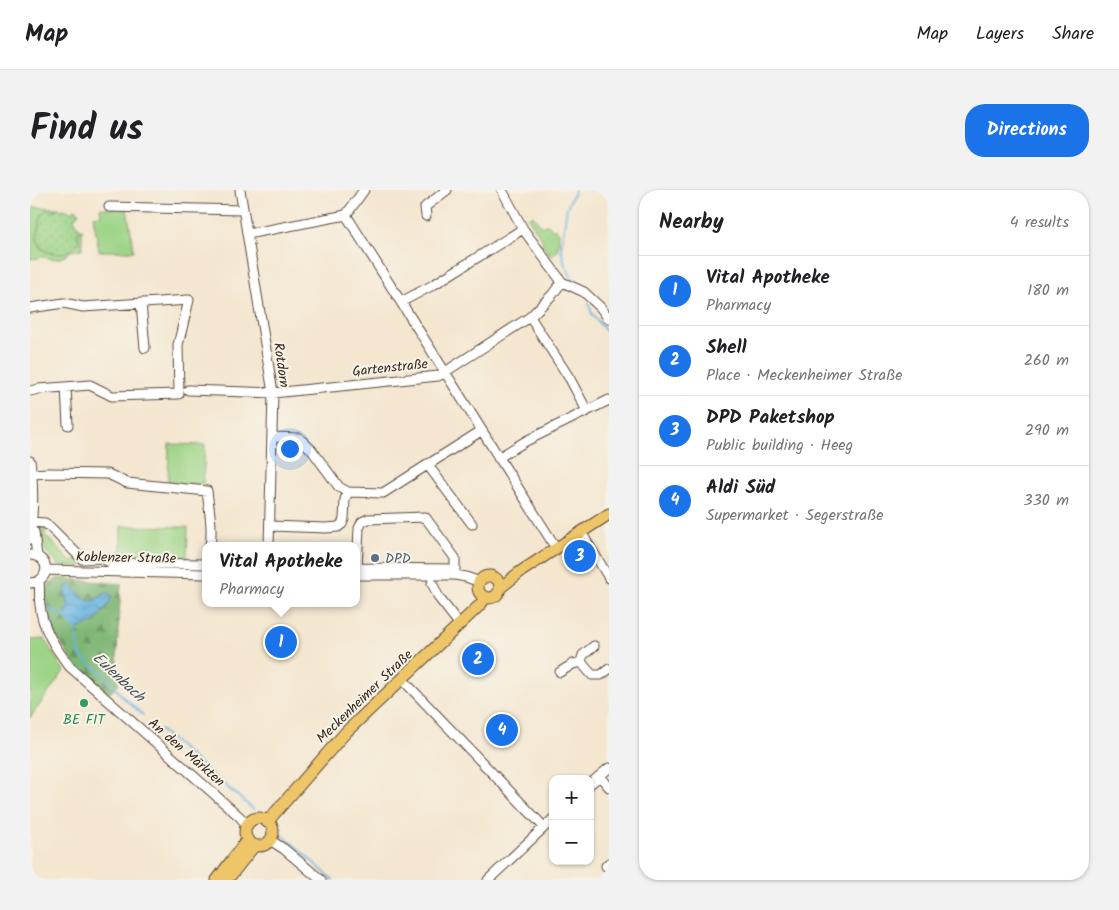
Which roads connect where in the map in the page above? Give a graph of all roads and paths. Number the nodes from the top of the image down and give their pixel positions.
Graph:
1 (240, 190) edge
2 (364, 190) edge
3 (447, 190) edge
4 (502, 190) edge
5 (109, 207) dead end
6 (244, 210) junction
7 (346, 215) junction
8 (426, 216) dead end
9 (523, 229) junction
10 (248, 234) junction
11 (562, 282) junction
12 (594, 300) junction
13 (400, 302) junction
14 (141, 303) junction
15 (609, 305) edge
16 (30, 308) edge
17 (530, 318) junction
18 (609, 319) edge
19 (144, 348) dead end
20 (445, 372) junction
21 (66, 387) junction
22 (188, 390) dead end
23 (30, 391) edge
24 (273, 393) junction
25 (609, 400) edge
26 (587, 411) junction
27 (68, 426) dead end
28 (481, 431) junction
29 (272, 438) junction
30 (498, 458) junction
31 (30, 462) edge
32 (427, 464) junction
33 (32, 474) junction
34 (348, 492) junction
35 (609, 514) edge
36 (31, 522) edge
37 (472, 524) dead end
38 (270, 526) junction
39 (581, 532) junction
40 (30, 539) edge
41 (210, 542) edge
42 (269, 542) edge
43 (358, 542) edge
44 (556, 548) junction
45 (34, 556) edge
46 (202, 564) edge
47 (46, 570) junction
48 (454, 572) junction
49 (360, 573) edge
50 (202, 574) edge
51 (609, 578) edge
52 (480, 582) junction
53 (33, 583) edge
54 (432, 583) dead end
55 (498, 583) junction
56 (486, 597) junction
57 (460, 625) junction
58 (594, 646) dead end
59 (581, 662) junction
60 (609, 669) edge
61 (560, 672) dead end
62 (402, 679) junction
63 (609, 768) edge
64 (600, 776) junction
65 (594, 781) edge
66 (609, 787) edge
67 (552, 820) edge
68 (267, 822) junction
69 (247, 825) junction
70 (544, 827) junction
71 (270, 840) junction
72 (251, 843) junction
73 (217, 880) edge
74 (227, 880) edge
75 (321, 880) edge
76 (488, 880) edge

1 - 6 street, Rotdorn
2 - 7 street
3 - 8 street
4 - 9 street
5 - 6 street
6 - 10 street, Rotdorn
7 - 10 street
7 - 13 street
9 - 11 street
9 - 13 street
10 - 24 street, Rotdorn
11 - 12 street
11 - 17 street, Gartenstraße
12 - 15 street
12 - 18 street
13 - 20 street
14 - 16 street
14 - 19 street
14 - 21 street
17 - 20 street, Gartenstraße
17 - 26 street
20 - 24 street, Gartenstraße
20 - 28 street
21 - 23 street
21 - 27 street
22 - 24 street, Gartenstraße
24 - 29 street, Rotdorn
25 - 26 street
26 - 30 street
28 - 30 street
28 - 32 street
29 - 34 street
29 - 38 street, Rotdorn
30 - 44 street
31 - 33 street
32 - 34 street
32 - 37 street
33 - 36 street
33 - 41 street
34 - 38 street
35 - 39 main road
36 - 40 street
36 - 45 street
36 - 46 street
38 - 42 street, Rotdorn
39 - 44 main road
39 - 51 street
43 - 48 street
44 - 55 main road
45 - 47 street
47 - 50 street, Koblenzer Straße
47 - 53 street
48 - 49 street
48 - 52 street
52 - 55 main road
52 - 56 main road
53 - 69 street, An den Märkten
54 - 57 street
55 - 56 main road
56 - 57 main road, Meckenheimer Straße
57 - 62 main road, Meckenheimer Straße
58 - 59 street
59 - 60 street
59 - 61 street
62 - 68 main road, Meckenheimer Straße
62 - 70 street
63 - 64 street
64 - 65 street
64 - 66 street
67 - 70 street
68 - 69 main road
68 - 71 main road
69 - 72 main road
70 - 76 street
71 - 72 main road
71 - 75 street
72 - 73 main road
72 - 74 main road

